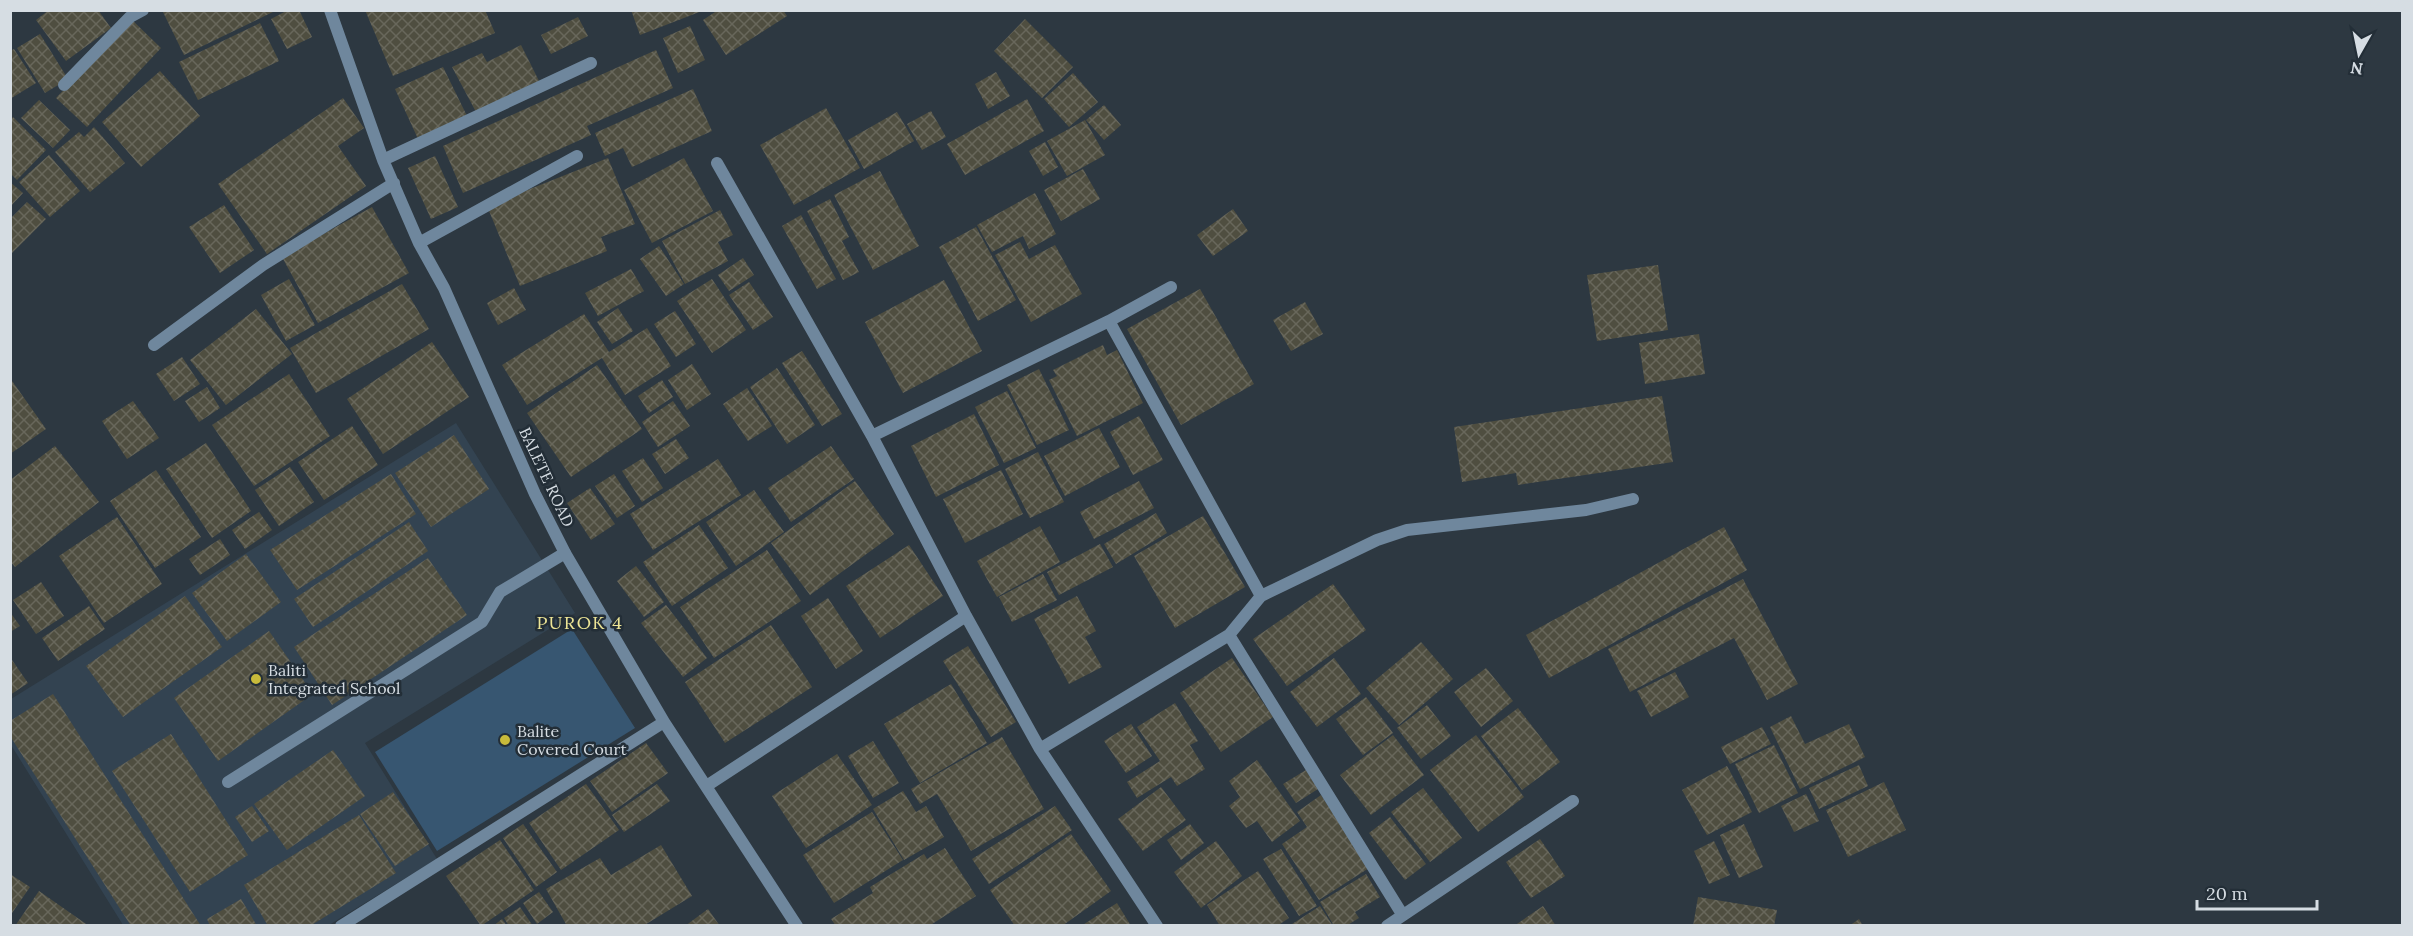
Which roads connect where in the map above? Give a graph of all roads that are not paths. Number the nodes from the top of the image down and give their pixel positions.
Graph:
1 (143, 10) edge
2 (330, 10) edge
3 (591, 63) dead end
4 (64, 85) dead end
5 (577, 156) dead end
6 (383, 160) junction
7 (717, 163) dead end
8 (393, 183) junction
9 (419, 243) junction
10 (1171, 287) dead end
11 (1109, 321) junction
12 (154, 345) dead end
13 (872, 436) junction
14 (1633, 499) dead end
15 (566, 553) junction
16 (1261, 596) junction
17 (966, 616) junction
18 (1229, 635) junction
19 (664, 722) junction
20 (1040, 749) junction
21 (228, 782) dead end
22 (708, 785) junction
23 (1573, 801) dead end
24 (1402, 914) junction
25 (341, 926) edge
26 (797, 926) edge
27 (1157, 926) edge
28 (1387, 926) edge

1 - 4 street
2 - 6 street, BALETE ROAD
3 - 6 street
5 - 9 street
6 - 8 street, BALETE ROAD
7 - 13 street
8 - 9 street, BALETE ROAD
8 - 12 street
9 - 15 street, BALETE ROAD
10 - 11 street
11 - 13 street
11 - 16 street
13 - 17 street
14 - 16 street
15 - 19 street, BALETE ROAD
15 - 21 street
16 - 18 street
17 - 20 street
17 - 22 street
18 - 20 street
18 - 24 street
19 - 22 street, BALETE ROAD
19 - 25 street
20 - 27 street
22 - 26 street, BALETE ROAD
23 - 24 street
24 - 28 street

